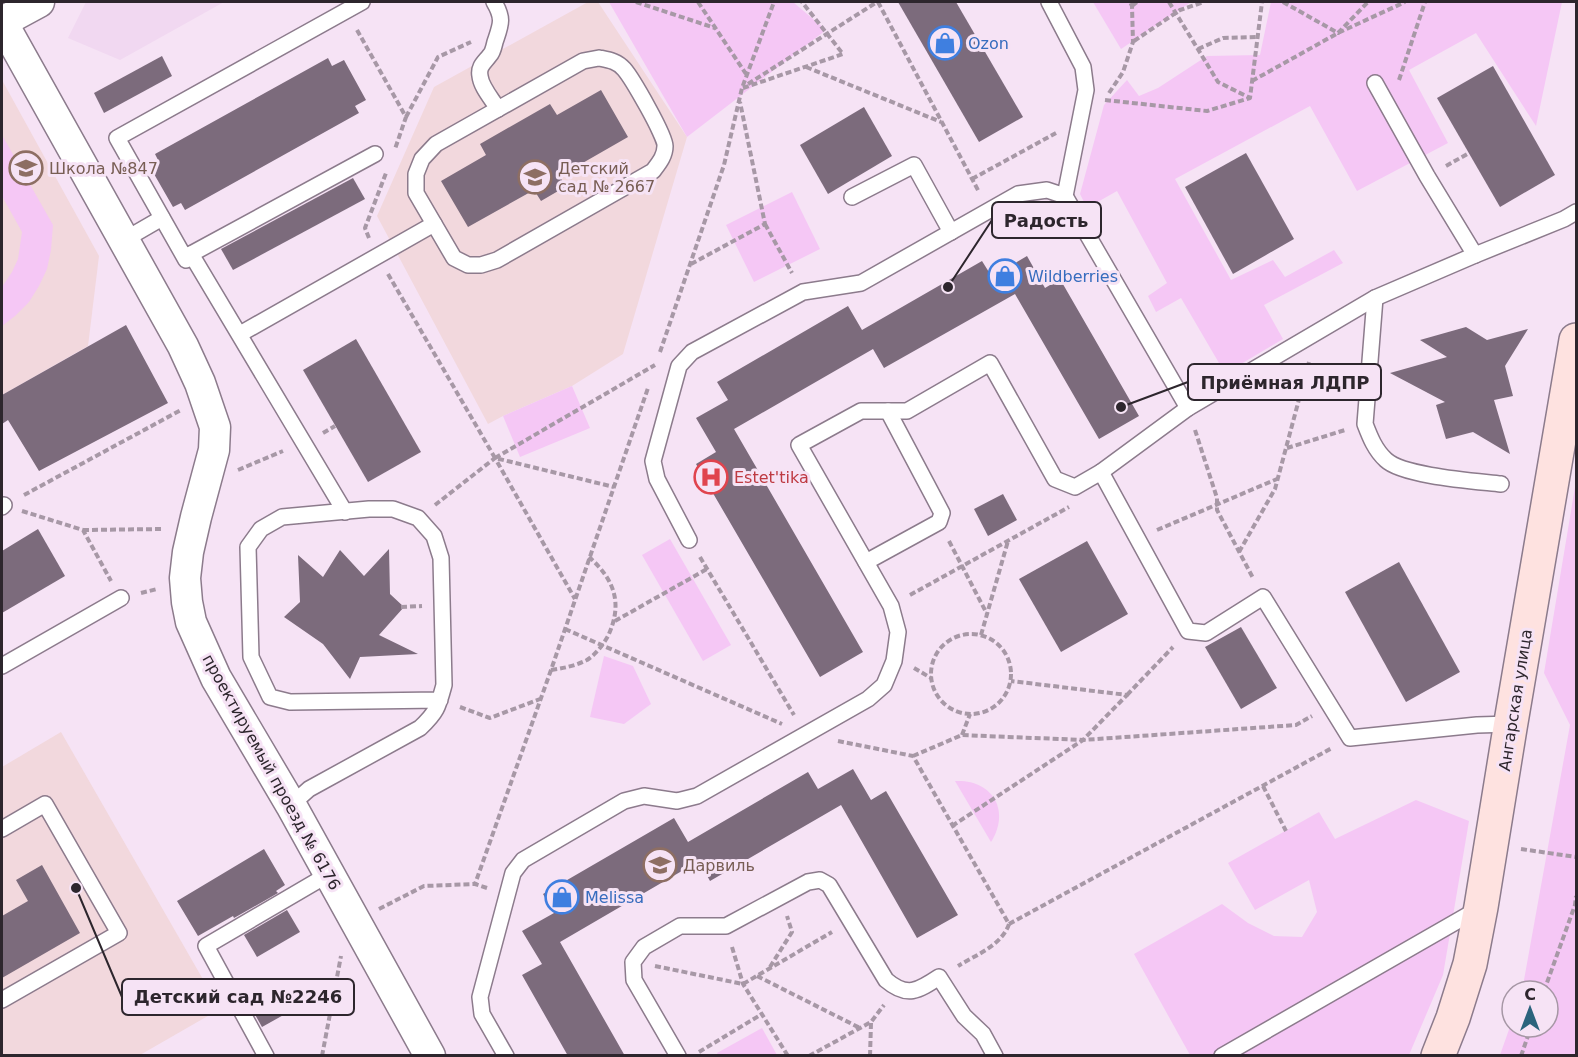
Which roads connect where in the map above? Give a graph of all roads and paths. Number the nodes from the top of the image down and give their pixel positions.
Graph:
1 (39, 2) edge
2 (362, 2) edge
3 (494, 2) edge
4 (636, 2) edge
5 (698, 2) edge
6 (774, 2) edge
7 (802, 2) edge
8 (877, 2) edge
9 (1049, 2) edge
10 (1137, 2) edge
11 (1169, 2) edge
12 (1204, 2) edge
13 (1262, 2) edge
14 (1283, 2) edge
15 (1368, 2) edge
16 (1405, 2) edge
17 (1425, 2) edge
18 (1131, 4) edge
19 (1176, 13) junction
20 (2, 22) edge
21 (501, 28) junction
22 (716, 28) junction
23 (1338, 33) junction
24 (1257, 37) junction
25 (1133, 42) junction
26 (1198, 49) junction
27 (806, 66) junction
28 (747, 75) junction
29 (1252, 81) junction
30 (1375, 83) dead end
31 (742, 88) junction
32 (1396, 91) dead end
33 (1250, 98) junction
34 (740, 100) junction
35 (498, 109) junction
36 (406, 117) dead end
37 (1079, 120) junction
38 (942, 123) junction
39 (1469, 153) dead end
40 (375, 154) dead end
41 (1444, 167) dead end
42 (972, 179) junction
43 (1065, 196) junction
44 (852, 197) dead end
45 (989, 210) junction
46 (1576, 212) edge
47 (162, 218) junction
48 (434, 224) junction
49 (765, 224) junction
50 (951, 232) junction
51 (124, 240) junction
52 (191, 254) junction
53 (1475, 255) junction
54 (378, 257) junction
55 (690, 264) junction
56 (802, 292) junction
57 (1375, 298) junction
58 (1317, 332) junction
59 (240, 334) junction
60 (1576, 340) edge
61 (659, 354) dead end
62 (652, 376) dead end
63 (648, 387) dead end
64 (1188, 408) junction
65 (888, 411) junction
66 (187, 415) dead end
67 (1365, 424) junction
68 (304, 442) junction
69 (1286, 448) junction
70 (495, 458) junction
71 (234, 472) dead end
72 (1101, 472) junction
73 (1278, 479) junction
74 (1501, 484) dead end
75 (614, 487) junction
76 (1075, 487) junction
77 (1217, 505) junction
78 (3, 506) edge
79 (345, 512) junction
80 (418, 518) junction
81 (939, 522) junction
82 (83, 530) junction
83 (163, 538) dead end
84 (1137, 538) junction
85 (690, 540) joint
86 (1008, 540) junction
87 (1239, 552) junction
88 (589, 557) junction
89 (866, 562) junction
90 (962, 566) junction
91 (707, 569) junction
92 (159, 581) dead end
93 (158, 589) dead end
94 (1263, 597) junction
95 (121, 598) joint
96 (575, 598) junction
97 (891, 606) junction
98 (987, 614) junction
99 (615, 621) junction
100 (565, 628) junction
101 (1188, 631) junction
102 (981, 635) junction
103 (603, 646) junction
104 (2, 666) edge
105 (551, 669) junction
106 (1011, 681) junction
107 (1127, 695) junction
108 (541, 699) junction
109 (440, 700) junction
110 (1331, 706) junction
111 (970, 714) junction
112 (1511, 724) junction
113 (806, 734) junction
114 (962, 735) junction
115 (1350, 738) junction
116 (1083, 740) junction
117 (913, 756) junction
118 (1263, 786) junction
119 (291, 805) junction
120 (952, 826) junction
121 (2, 829) edge
122 (1286, 831) dead end
123 (1520, 849) dead end
124 (1576, 857) edge
125 (329, 874) junction
126 (475, 884) junction
127 (508, 893) junction
128 (780, 895) junction
129 (1576, 896) edge
130 (1481, 907) junction
131 (851, 922) junction
132 (1009, 924) junction
133 (726, 926) junction
134 (350, 935) junction
135 (633, 962) junction
136 (768, 969) junction
137 (757, 976) junction
138 (939, 977) junction
139 (1548, 979) edge
140 (743, 984) junction
141 (896, 988) junction
142 (2, 1000) edge
143 (762, 1014) junction
144 (871, 1022) junction
145 (860, 1028) junction
146 (1527, 1039) edge
147 (266, 1056) edge
148 (322, 1056) edge
149 (430, 1056) edge
150 (506, 1056) edge
151 (678, 1056) edge
152 (694, 1056) edge
153 (789, 1056) edge
154 (809, 1056) edge
155 (870, 1056) edge
156 (995, 1056) edge
157 (1222, 1056) edge
158 (1438, 1056) edge
159 (1521, 1056) edge

1 - 20 street
2 - 47 lane
3 - 21 lane
4 - 22 path
5 - 22 path
6 - 28 path
7 - 27 path
8 - 31 path
8 - 38 path
9 - 37 lane
10 - 18 path
11 - 19 path
12 - 19 path
13 - 24 path
14 - 23 path
15 - 23 path
16 - 23 path
17 - 32 path
18 - 25 path
19 - 25 path
19 - 26 path
20 - 51 street, проектируемый проезд № 6176
21 - 35 lane
21 - 36 path
22 - 28 path
23 - 29 path
24 - 26 path
24 - 29 path
25 - 33 path
26 - 33 path
27 - 31 path
27 - 38 path
28 - 31 path
29 - 33 path
30 - 53 lane
31 - 34 path
34 - 49 path
34 - 55 path
35 - 48 lane
35 - 48 lane
37 - 42 path
37 - 43 lane
38 - 42 path
39 - 41 path
40 - 52 lane
42 - 45 path
43 - 45 lane
43 - 64 lane
44 - 50 lane
45 - 50 lane
46 - 53 lane
47 - 51 lane
47 - 52 lane
48 - 54 lane
49 - 55 path
49 - 56 path
50 - 56 lane
51 - 119 street, проектируемый проезд № 6176
52 - 59 lane
53 - 57 lane
54 - 59 lane
54 - 70 path
55 - 61 path
56 - 85 lane
57 - 58 lane
57 - 67 lane
58 - 64 lane
58 - 69 path
59 - 68 lane
60 - 112 street, Ангарская улица
62 - 70 path
63 - 75 path
64 - 72 lane
64 - 77 path
65 - 76 lane
65 - 81 lane
65 - 89 lane
66 - 78 path
67 - 69 path
67 - 74 lane
68 - 71 path
68 - 79 lane
69 - 73 path
70 - 75 path
70 - 80 path
70 - 96 path
72 - 76 lane
72 - 84 lane
73 - 77 path
73 - 87 path
75 - 88 path
76 - 86 path
77 - 84 path
77 - 87 path
78 - 82 path
79 - 80 lane
79 - 109 lane
80 - 109 lane
81 - 89 lane
81 - 90 path
82 - 83 path
82 - 95 path
84 - 101 lane
85 - 91 path
86 - 90 path
86 - 98 path
87 - 94 path
88 - 96 path
88 - 99 path
89 - 97 lane
90 - 97 path
90 - 98 path
91 - 99 path
91 - 113 path
92 - 93 path
94 - 101 lane
94 - 110 lane
95 - 104 lane
96 - 100 path
97 - 113 lane
98 - 102 path
99 - 103 path
100 - 103 path
100 - 105 path
101 - 107 path
102 - 106 path
102 - 111 path
103 - 105 path
103 - 113 path
105 - 108 path
106 - 107 path
106 - 111 path
107 - 116 path
108 - 109 path
108 - 126 path
109 - 119 lane
110 - 115 lane
110 - 116 path
111 - 114 path
112 - 115 lane
112 - 130 street, Ангарская улица
113 - 117 path
113 - 127 lane
114 - 116 path
114 - 117 path
115 - 118 path
116 - 120 path
117 - 120 path
118 - 122 path
118 - 132 path
119 - 125 street, проектируемый проезд № 6176
120 - 132 path
121 - 142 lane
123 - 124 path
125 - 134 street, проектируемый проезд № 6176
125 - 147 lane
126 - 127 path
126 - 134 path
127 - 150 lane
128 - 131 lane
128 - 133 lane
128 - 136 path
129 - 139 path
130 - 157 lane
130 - 158 street, Ангарская улица
131 - 136 path
131 - 141 lane
132 - 138 path
133 - 135 lane
133 - 140 path
134 - 148 path
134 - 149 street, проектируемый проезд № 6176
135 - 140 path
135 - 151 lane
136 - 137 path
137 - 140 path
137 - 145 path
138 - 141 lane
138 - 156 lane
140 - 143 path
141 - 144 path
143 - 152 path
143 - 153 path
144 - 145 path
144 - 155 path
145 - 154 path
146 - 159 path

